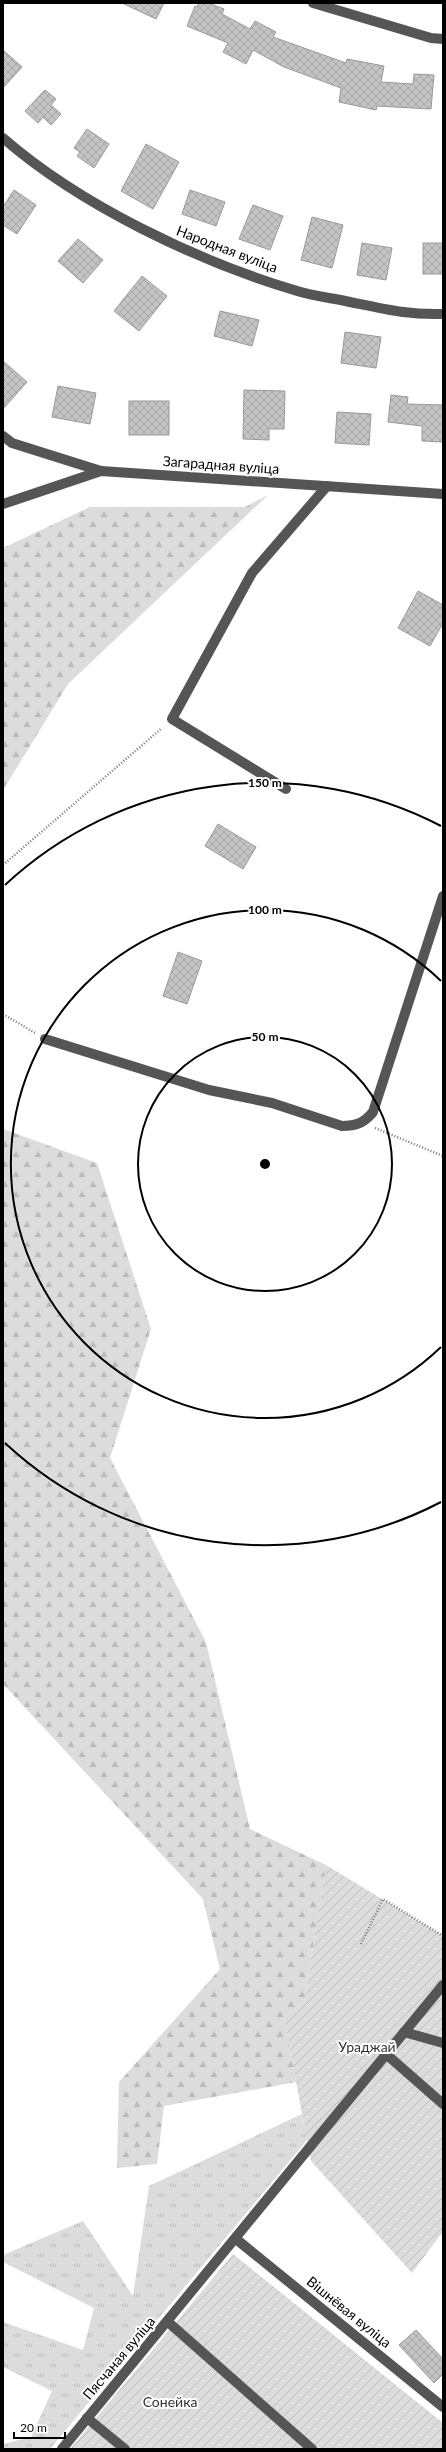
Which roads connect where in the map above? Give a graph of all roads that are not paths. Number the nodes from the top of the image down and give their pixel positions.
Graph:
1 (312, 3) edge
2 (443, 39) edge
3 (3, 138) edge
4 (443, 314) edge
5 (3, 436) edge
6 (101, 471) junction
7 (327, 486) junction
8 (443, 494) edge
9 (3, 504) edge
10 (286, 789) dead end
11 (443, 896) edge
12 (45, 1039) road end
13 (443, 1985) edge
14 (404, 2032) junction
15 (443, 2043) edge
16 (386, 2054) junction
17 (443, 2104) edge
18 (236, 2239) junction
19 (168, 2322) junction
20 (443, 2408) edge
21 (88, 2418) junction
22 (62, 2449) edge
23 (125, 2449) edge
24 (312, 2449) edge

1 - 2 street
3 - 4 street, Народная вуліца
5 - 6 street
6 - 7 street, Загарадная вуліца
6 - 9 street, Загарадная вуліца
7 - 8 street, Загарадная вуліца
7 - 10 street
11 - 12 street
13 - 14 street, Пясчаная вуліца
14 - 15 street
14 - 16 street, Пясчаная вуліца
16 - 17 street
16 - 18 street, Пясчаная вуліца
18 - 19 street, Пясчаная вуліца
18 - 20 street, Вішнёвая вуліца
19 - 21 street, Пясчаная вуліца
19 - 24 street
21 - 22 street, Пясчаная вуліца
21 - 23 street

